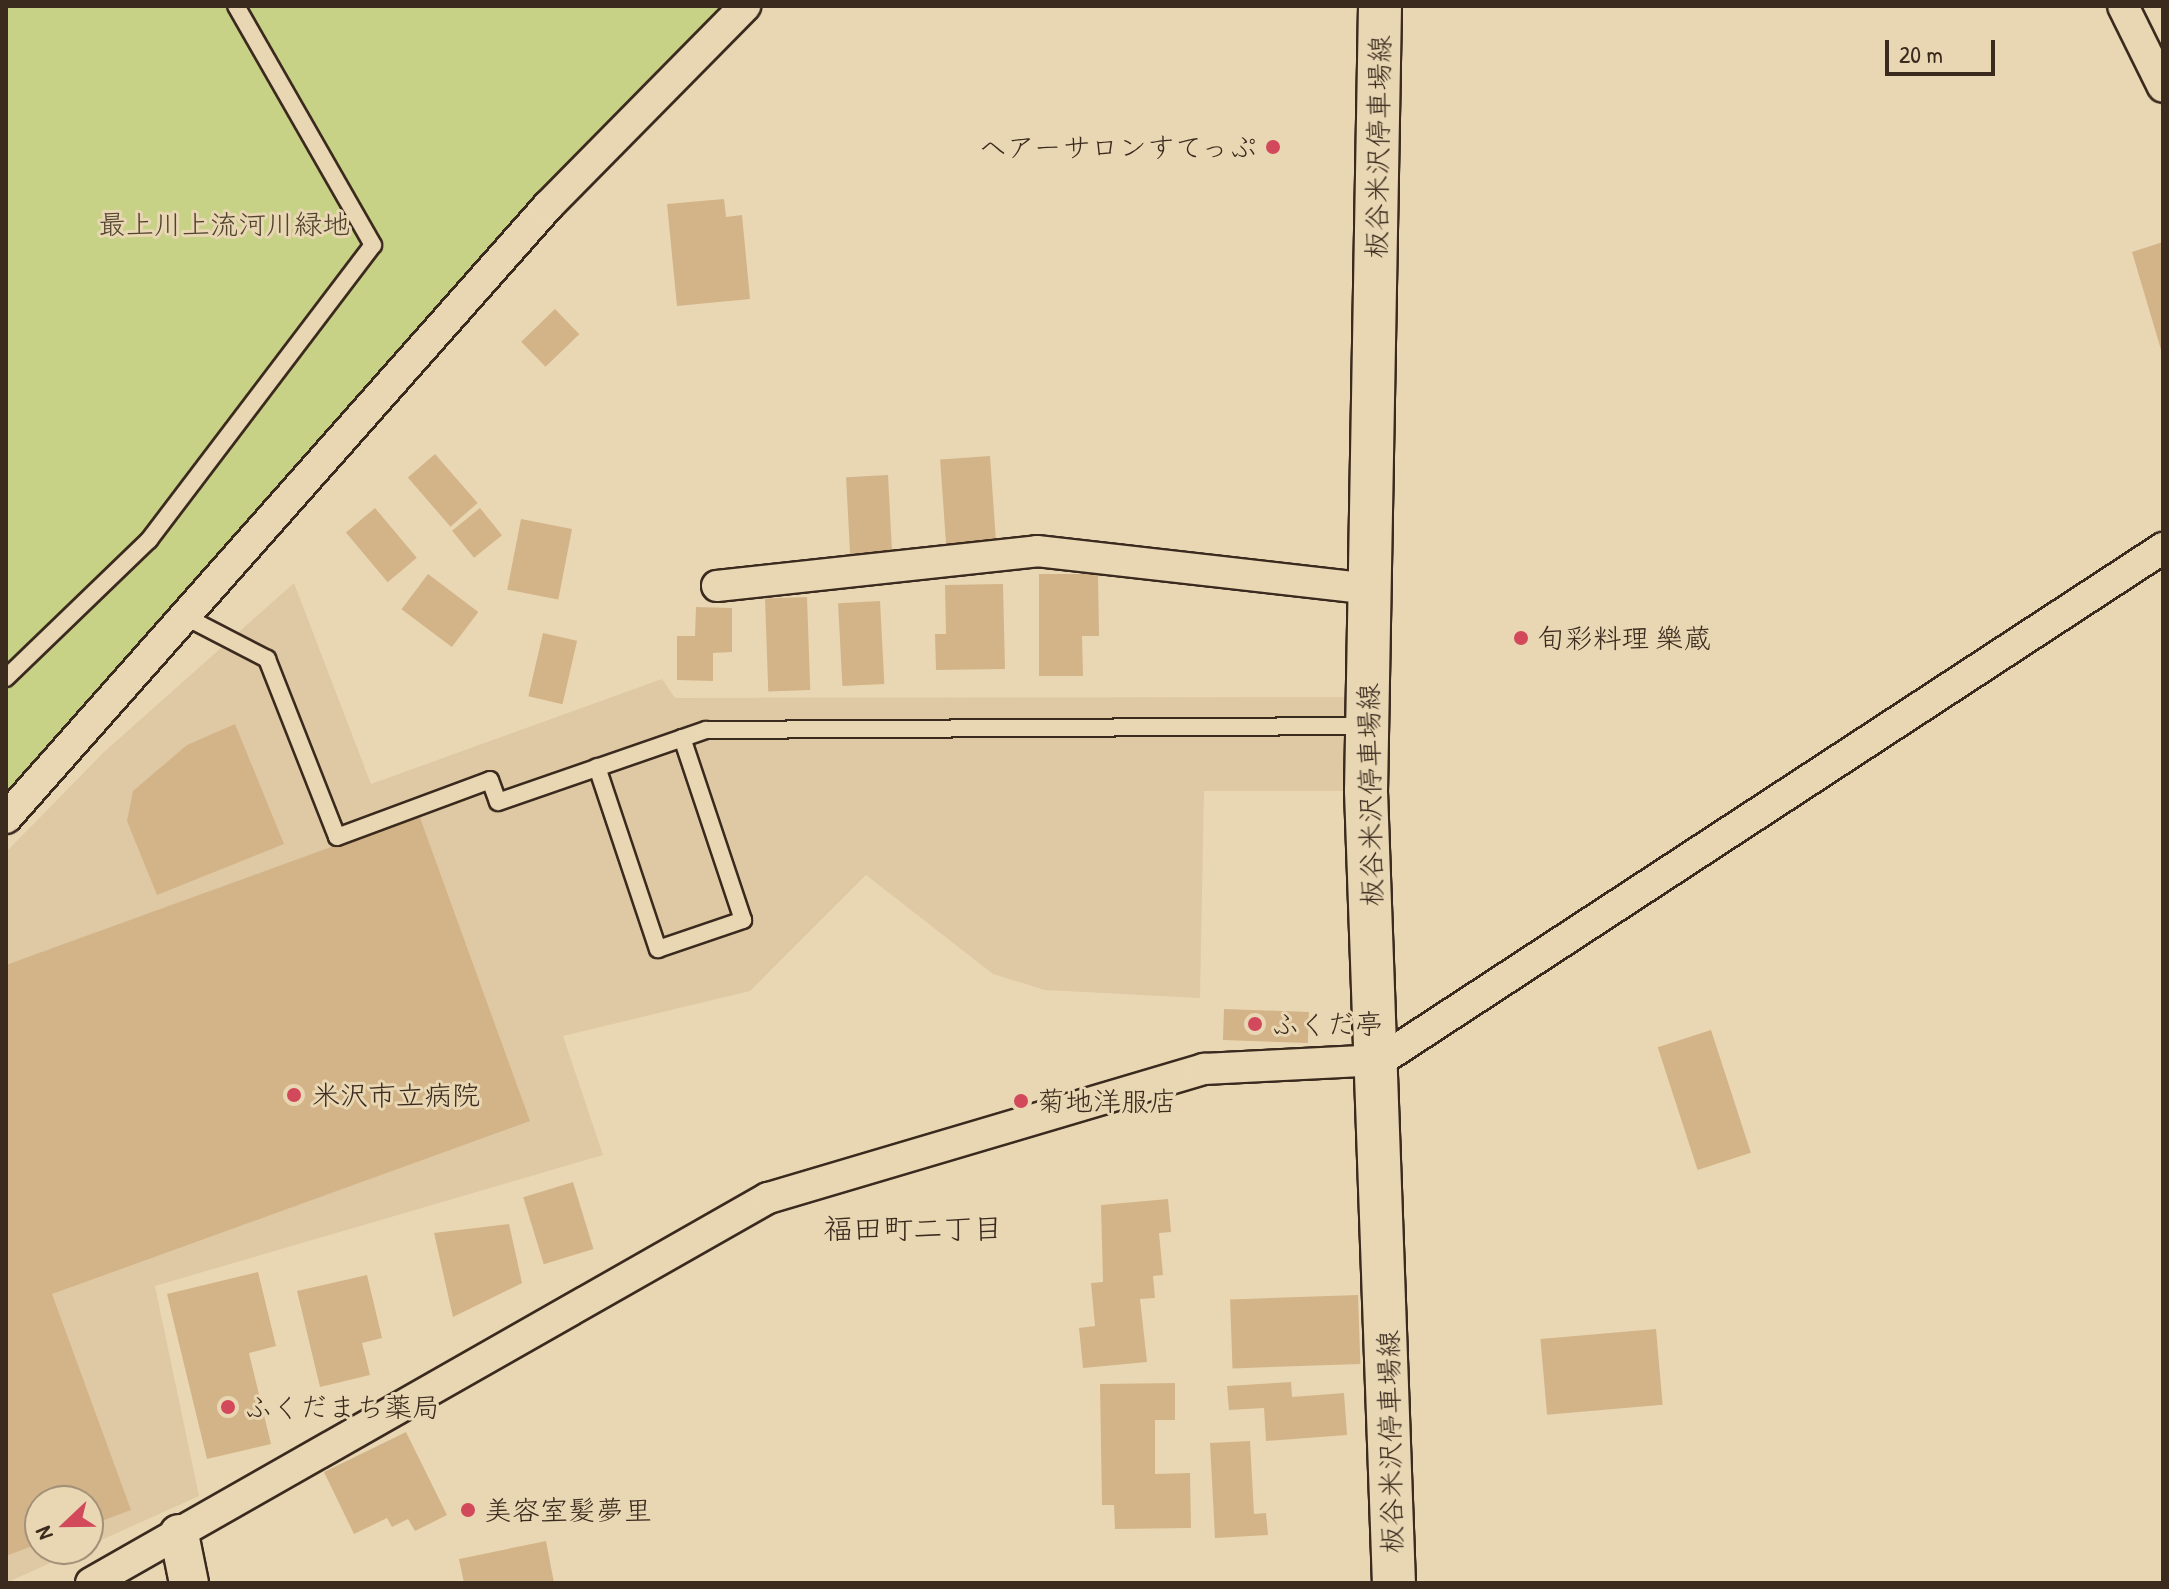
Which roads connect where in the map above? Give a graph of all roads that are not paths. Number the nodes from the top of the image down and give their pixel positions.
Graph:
1 (236, 6) edge
2 (745, 6) edge
3 (1380, 6) edge
4 (2123, 6) edge
5 (2163, 87) edge
6 (2163, 548) edge
7 (717, 586) dead end
8 (1370, 589) junction
9 (188, 618) junction
10 (6, 678) edge
11 (1366, 726) junction
12 (682, 738) junction
13 (597, 767) junction
14 (6, 818) edge
15 (1381, 1060) junction
16 (179, 1534) junction
17 (91, 1583) edge
18 (189, 1583) edge
19 (1394, 1583) edge

1 - 10 lane
2 - 9 street
3 - 8 main road, 板谷米沢停車場線
4 - 5 street
6 - 15 street
7 - 8 street
8 - 11 main road, 板谷米沢停車場線
9 - 13 lane
9 - 14 street
11 - 12 lane
11 - 15 main road, 板谷米沢停車場線
12 - 13 lane
12 - 13 lane
15 - 16 street
15 - 19 main road, 板谷米沢停車場線
16 - 17 street
16 - 18 street

